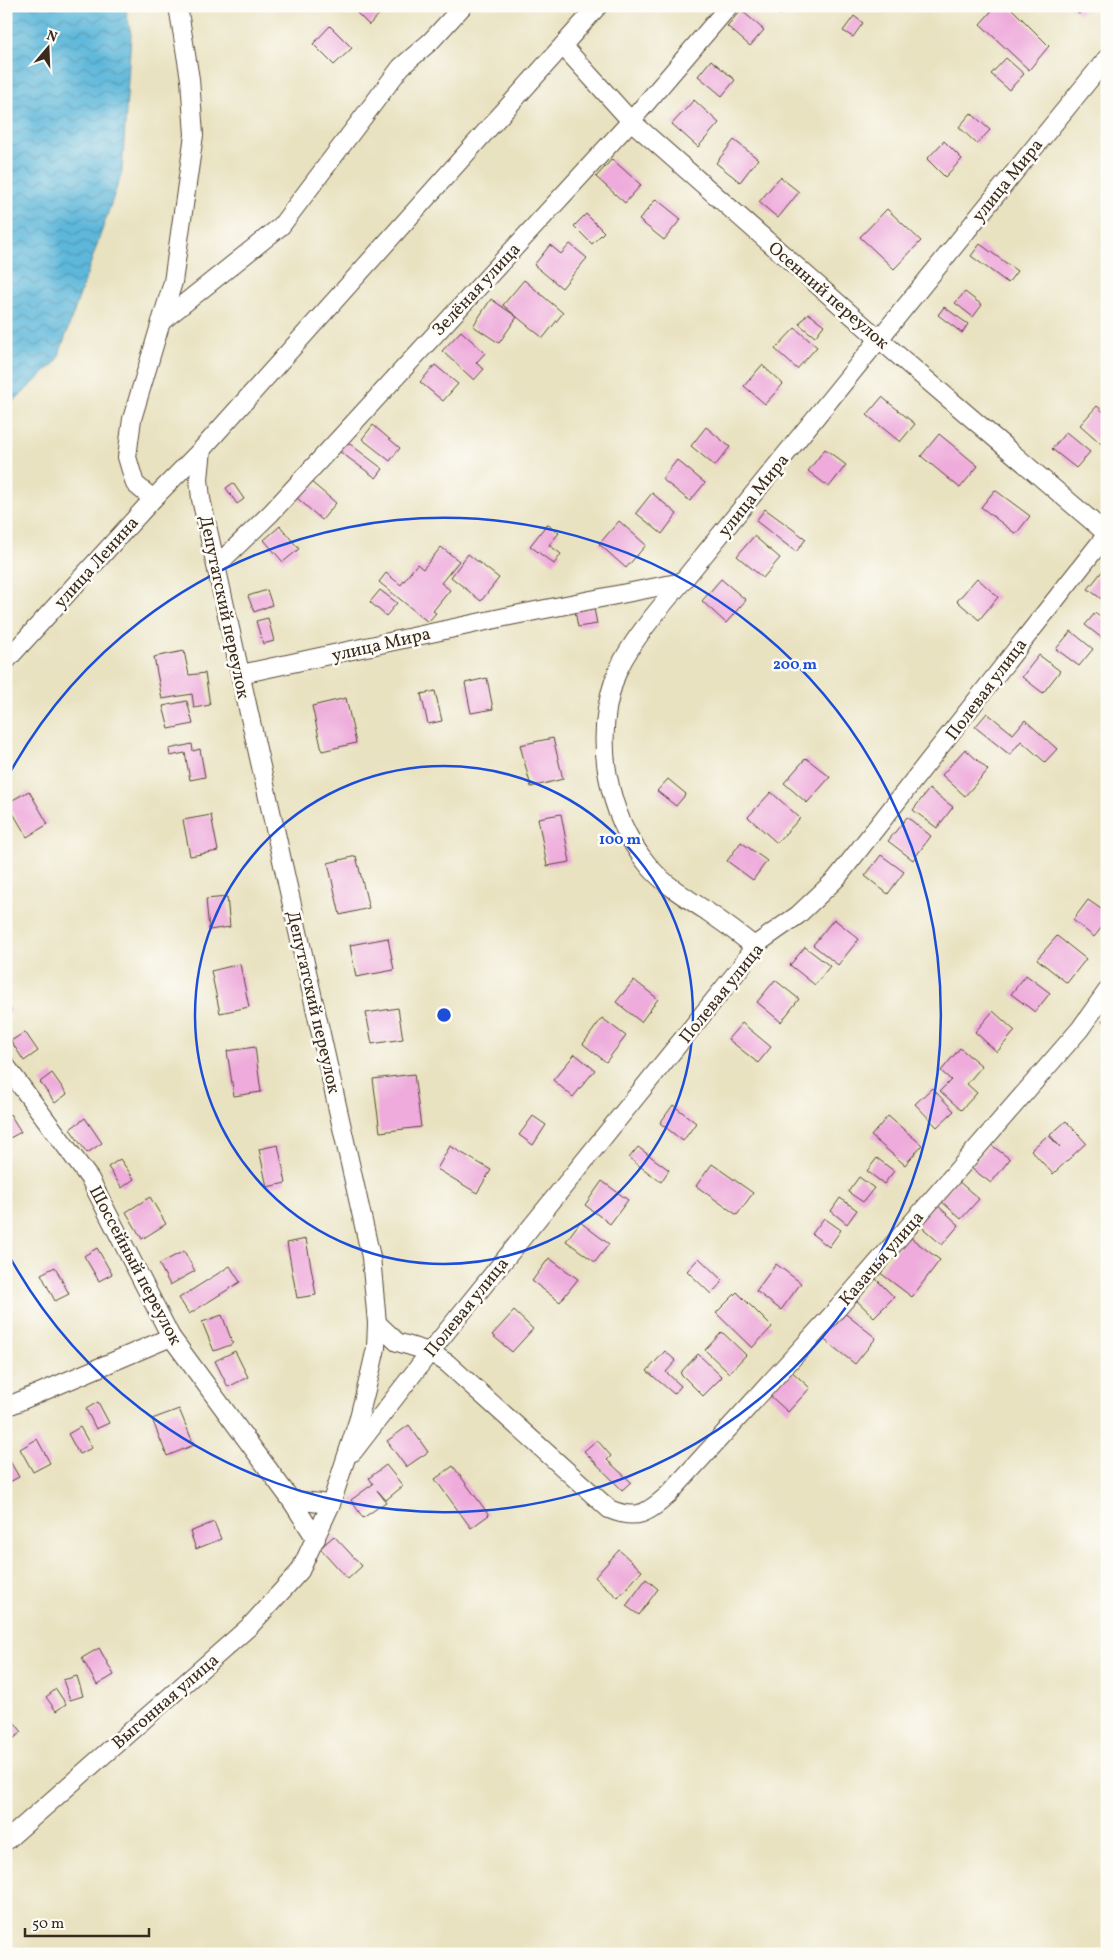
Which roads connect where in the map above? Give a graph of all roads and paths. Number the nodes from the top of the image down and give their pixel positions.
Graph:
1 (178, 6) edge
2 (463, 6) edge
3 (598, 6) edge
4 (728, 6) edge
5 (563, 46) junction
6 (1107, 58) edge
7 (631, 121) junction
8 (162, 322) junction
9 (879, 339) junction
10 (202, 449) junction
11 (153, 499) junction
12 (1107, 534) edge
13 (216, 565) junction
14 (682, 582) junction
15 (6, 662) edge
16 (241, 674) junction
17 (754, 946) junction
18 (1107, 991) edge
19 (6, 1066) edge
20 (377, 1323) junction
21 (171, 1337) junction
22 (430, 1352) junction
23 (6, 1407) edge
24 (345, 1462) junction
25 (291, 1500) junction
26 (331, 1504) junction
27 (313, 1544) junction
28 (6, 1841) edge

1 - 8 street
2 - 8 street
3 - 5 street, улица Ленина
4 - 7 street, Зелёная улица
5 - 7 street, Осенний переулок
5 - 10 street, улица Ленина
6 - 9 street, улица Мира
7 - 9 street, Осенний переулок
7 - 13 street, Зелёная улица
8 - 11 street
9 - 12 street, Осенний переулок
9 - 14 street, улица Мира
10 - 11 street, улица Ленина
10 - 13 street, Депутатский переулок
11 - 15 street, улица Ленина
12 - 17 street, Полевая улица
13 - 16 street, Депутатский переулок
14 - 16 street, улица Мира
14 - 17 street
16 - 20 street, Депутатский переулок
17 - 22 street, Полевая улица
18 - 22 street, Казачья улица
19 - 21 street, Шоссейный переулок
20 - 22 street
20 - 24 street, Депутатский переулок
21 - 23 street
21 - 25 street, Шоссейный переулок
22 - 24 street, Полевая улица
24 - 26 street, Депутатский переулок
25 - 26 street
25 - 27 street, Шоссейный переулок
26 - 27 street, Депутатский переулок
27 - 28 street, Выгонная улица

